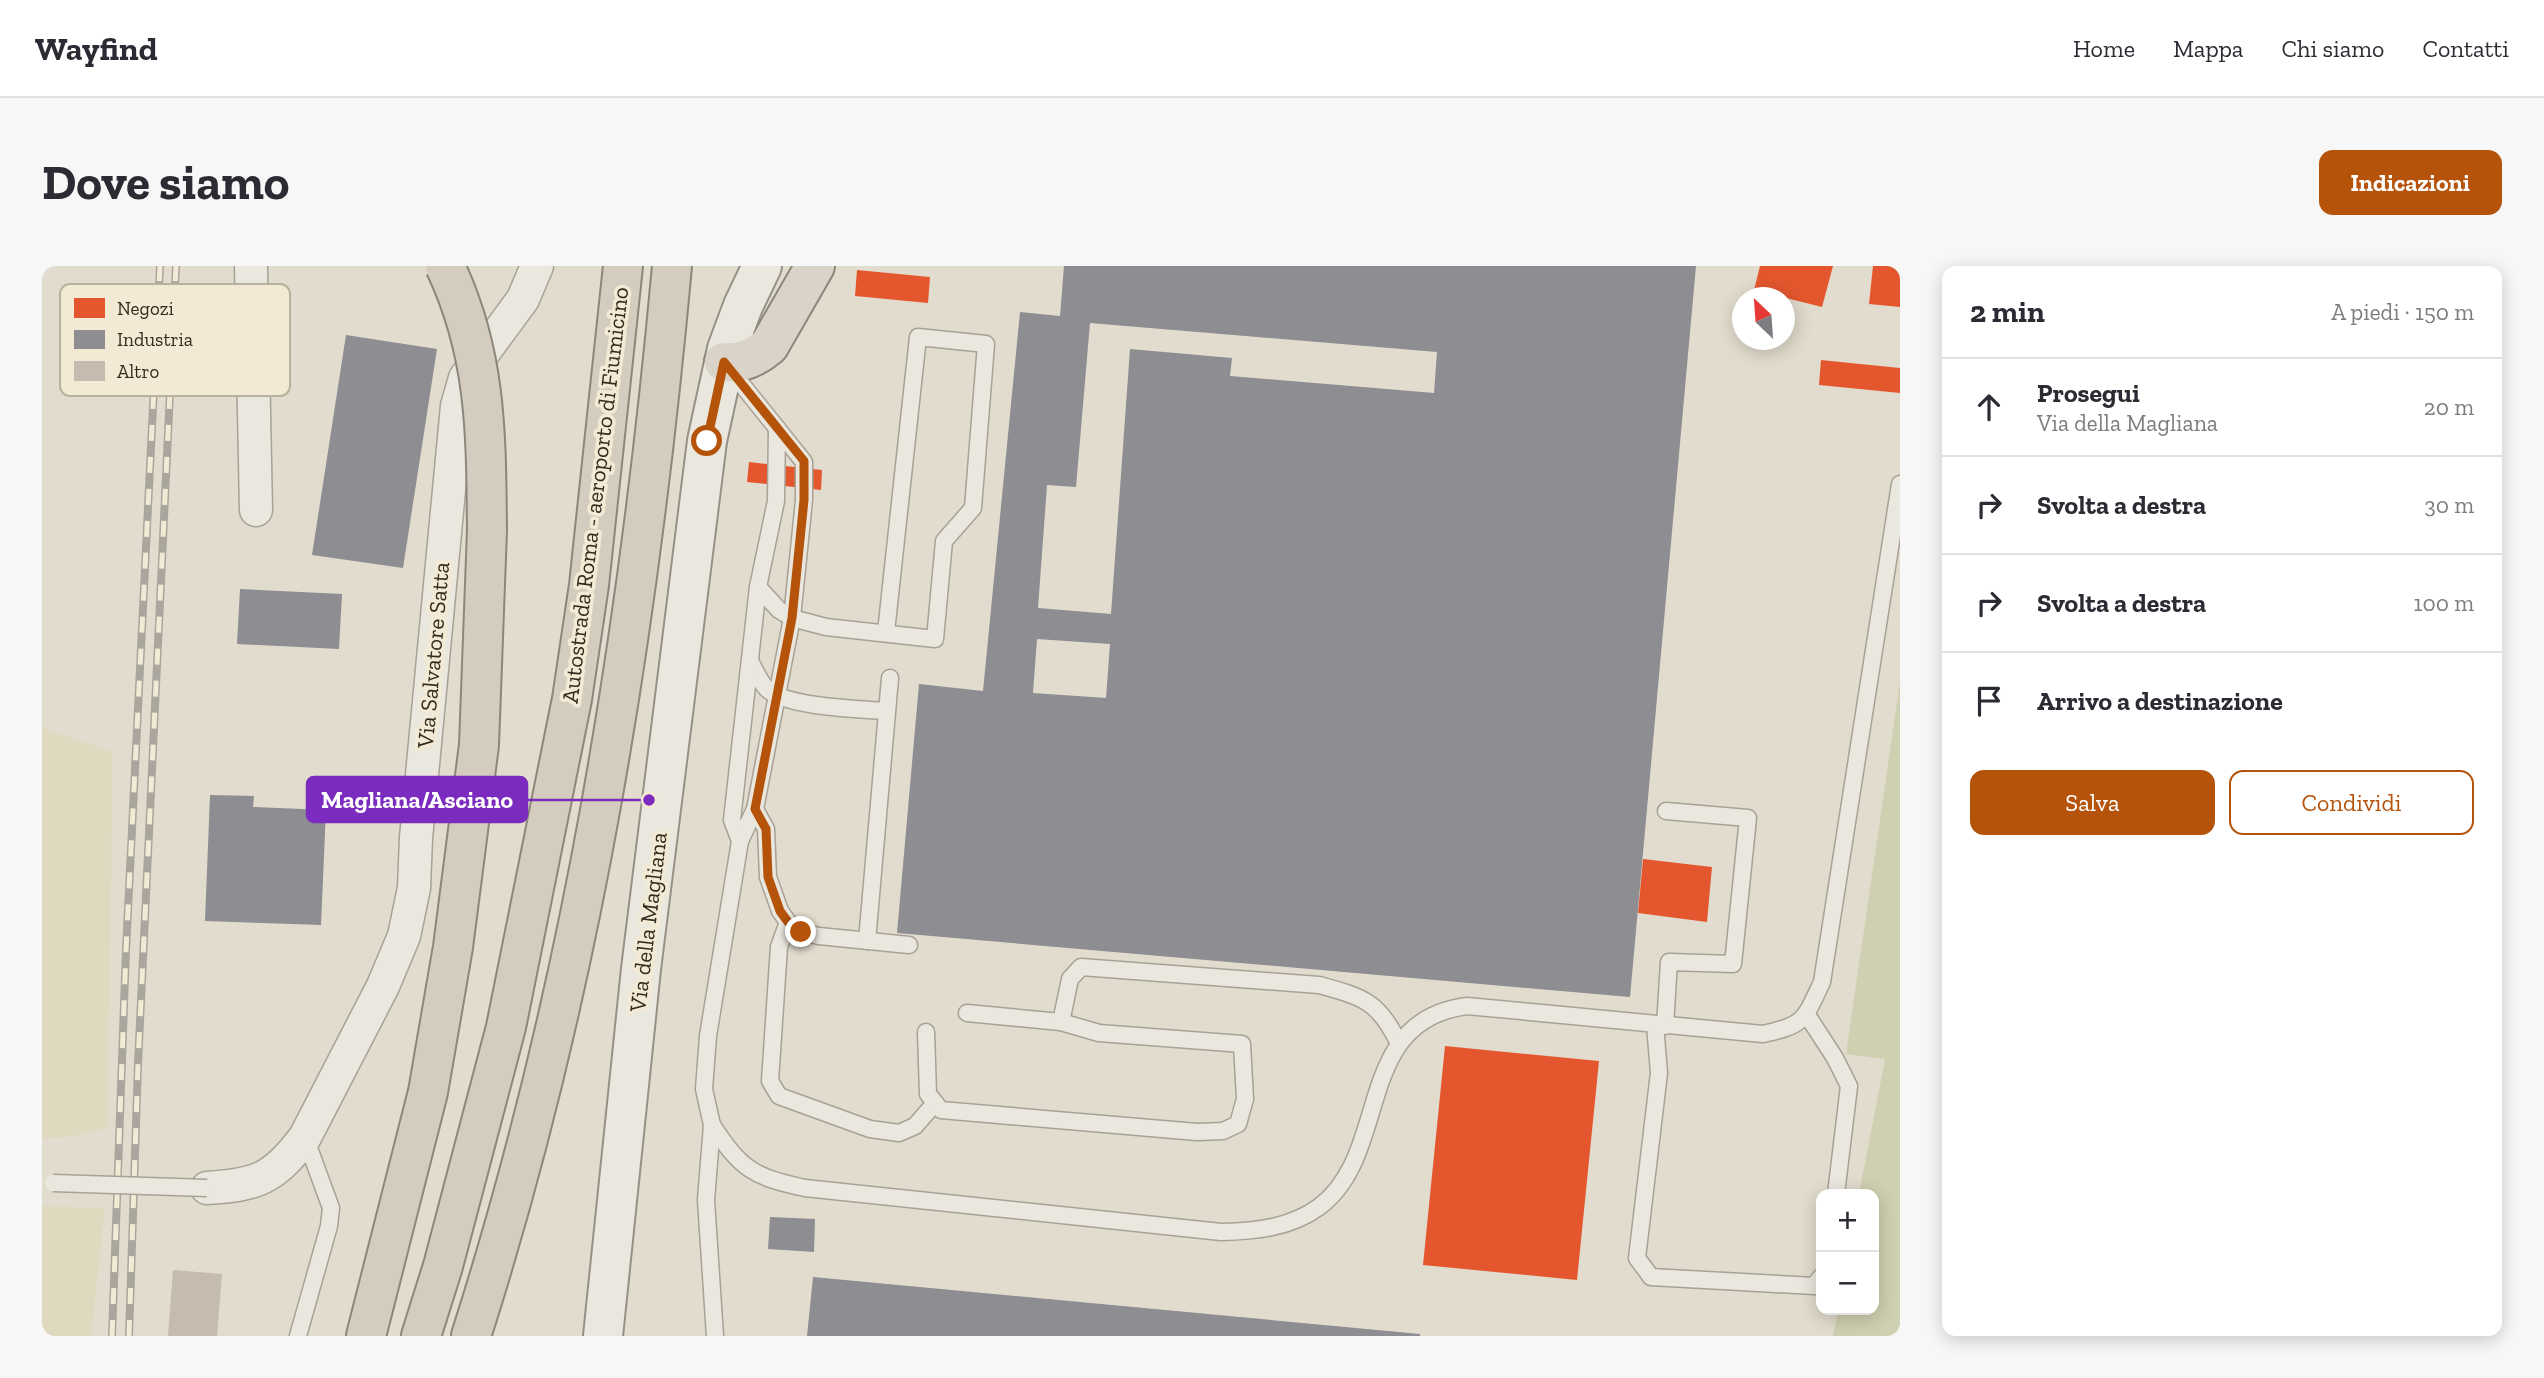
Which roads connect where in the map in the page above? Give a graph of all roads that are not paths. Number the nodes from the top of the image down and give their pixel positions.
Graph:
1 (251, 266) edge
2 (445, 266) edge
3 (537, 266) edge
4 (623, 266) edge
5 (672, 266) edge
6 (762, 266) edge
7 (815, 266) edge
8 (251, 284) edge
9 (724, 362) junction
10 (254, 396) edge
11 (777, 428) junction
12 (1900, 484) edge
13 (256, 510) dead end
14 (758, 587) junction
15 (792, 618) junction
16 (886, 632) junction
17 (750, 661) junction
18 (890, 678) dead end
19 (777, 696) junction
20 (886, 711) junction
21 (755, 809) junction
22 (1666, 811) dead end
23 (740, 841) junction
24 (788, 922) junction
25 (867, 941) junction
26 (909, 946) dead end
27 (967, 1013) dead end
28 (1807, 1014) junction
29 (1061, 1022) junction
30 (1660, 1025) junction
31 (926, 1032) dead end
32 (1399, 1044) junction
33 (935, 1103) junction
34 (712, 1125) junction
35 (305, 1138) junction
36 (48, 1183) edge
37 (207, 1188) joint
38 (1837, 1189) edge
39 (1816, 1283) edge
40 (298, 1336) edge
41 (366, 1336) edge
42 (421, 1336) edge
43 (471, 1336) edge
44 (603, 1336) edge
45 (715, 1336) edge

1 - 8 street
2 - 41 highway, bridge
3 - 35 street, Via Salvatore Satta
4 - 42 highway, Autostrada Roma - aeroporto di Fiumicino
5 - 43 highway
6 - 9 main road, Via della Magliana
7 - 9 highway
9 - 11 lane
9 - 44 main road, Via della Magliana
10 - 13 street
11 - 14 lane
11 - 15 lane
12 - 28 lane
14 - 15 lane
14 - 17 lane
15 - 16 lane
15 - 19 lane
16 - 16 lane
17 - 19 lane
17 - 23 lane
18 - 20 lane
19 - 20 lane
19 - 21 lane
20 - 25 lane
21 - 23 lane
21 - 24 lane
22 - 30 lane
23 - 34 lane
24 - 25 lane
24 - 33 lane
25 - 26 lane
27 - 29 lane
28 - 30 lane
28 - 38 lane
29 - 32 lane
29 - 33 lane
30 - 32 lane
30 - 39 lane
31 - 33 lane
32 - 34 lane
34 - 45 lane
35 - 37 street, Via Salvatore Satta
35 - 40 lane
36 - 37 lane, bridge

